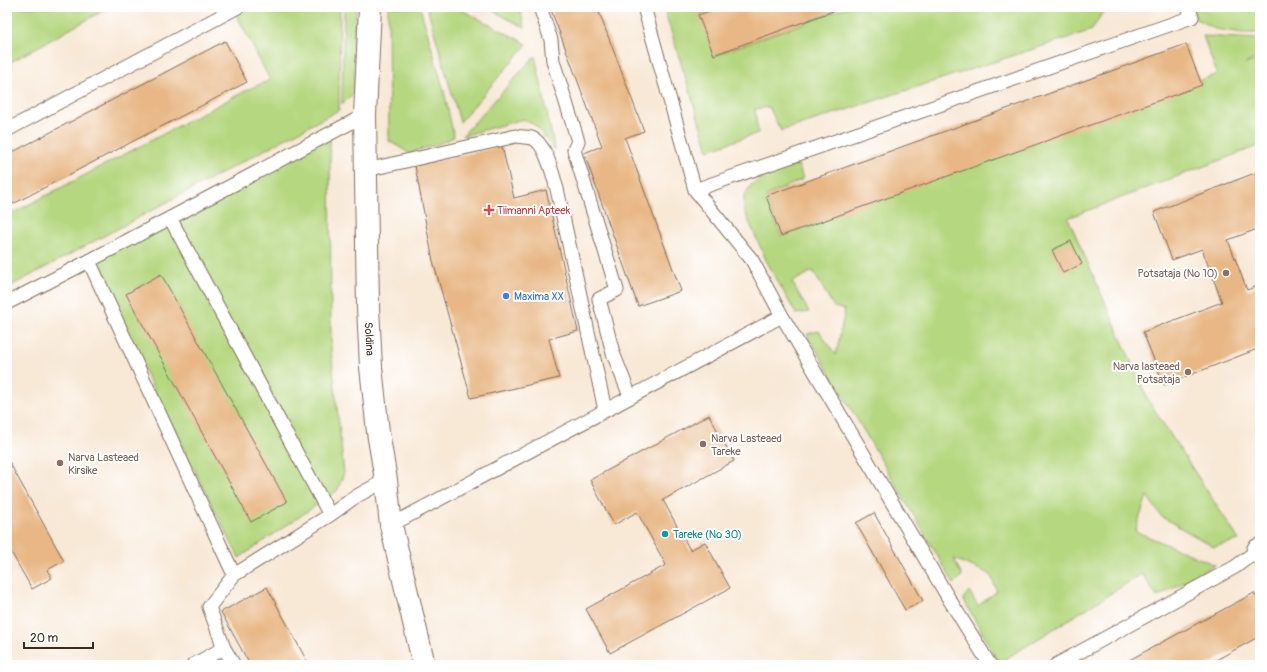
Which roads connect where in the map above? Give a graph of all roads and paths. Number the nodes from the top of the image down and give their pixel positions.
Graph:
1 (238, 7) edge
2 (370, 7) edge
3 (540, 7) edge
4 (644, 7) edge
5 (1188, 7) edge
6 (365, 115) junction
7 (7, 130) edge
8 (366, 170) junction
9 (695, 190) junction
10 (170, 218) junction
11 (89, 261) junction
12 (7, 303) edge
13 (782, 316) junction
14 (630, 396) junction
15 (605, 410) junction
16 (386, 480) junction
17 (330, 515) junction
18 (391, 525) junction
19 (1259, 552) edge
20 (234, 575) junction
21 (224, 648) junction
22 (193, 665) edge
23 (234, 665) edge
24 (424, 665) edge
25 (990, 665) edge
26 (1056, 665) edge

1 - 7 lane
2 - 6 street, Soldina
3 - 14 lane
4 - 9 lane
5 - 9 lane
6 - 8 street, Soldina
6 - 10 lane
8 - 15 lane
8 - 16 street, Soldina
9 - 13 lane
10 - 11 lane
10 - 17 lane
11 - 12 lane
11 - 20 lane
13 - 14 lane
13 - 25 lane
14 - 15 lane
15 - 18 lane
16 - 17 lane
16 - 18 street, Soldina
17 - 20 lane
18 - 24 street, Soldina
19 - 26 lane
20 - 21 lane
21 - 22 lane
21 - 23 lane

